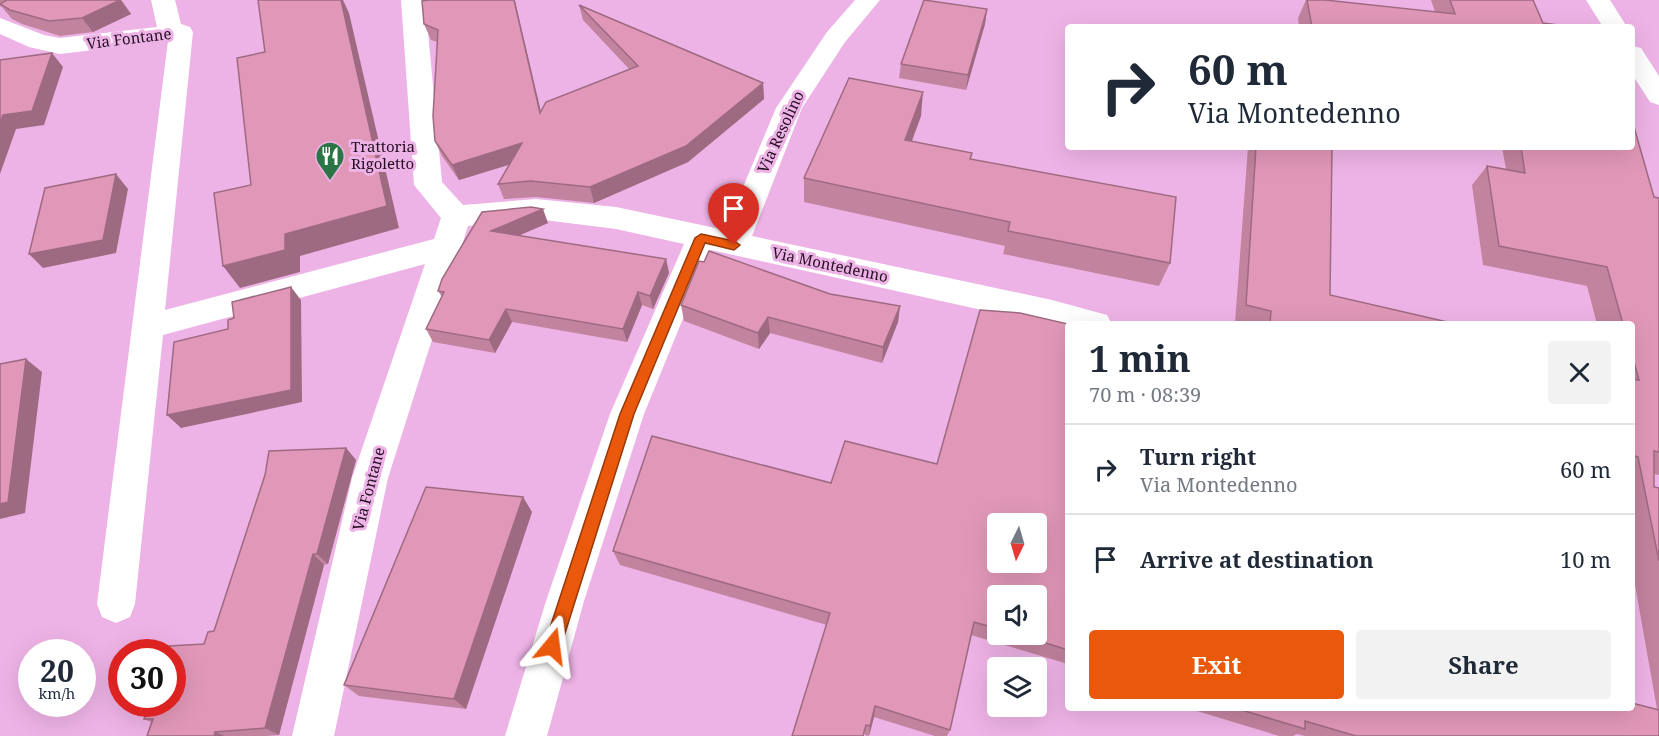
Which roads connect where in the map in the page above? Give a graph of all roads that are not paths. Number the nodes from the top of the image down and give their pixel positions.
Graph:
1 (163, 0) edge
2 (413, 0) edge
3 (868, 0) edge
4 (1598, 0) edge
5 (131, 17) dead end
6 (1613, 24) edge
7 (0, 25) edge
8 (162, 35) junction
9 (1635, 59) edge
10 (1659, 96) edge
11 (450, 231) junction
12 (718, 242) junction
13 (1085, 321) edge
14 (147, 327) junction
15 (116, 604) dead end
16 (313, 736) edge
17 (526, 736) edge

1 - 8 street
2 - 11 street
3 - 12 street, Via Resolino
4 - 6 street
5 - 8 street
7 - 8 street, Via Fontane
8 - 14 street, Via Fontane
9 - 10 street
11 - 12 street, Via Montedenno
11 - 14 street
11 - 16 street, Via Fontane
12 - 13 street, Via Montedenno
12 - 17 street, Via Resolino
14 - 15 street, Via Fontane

